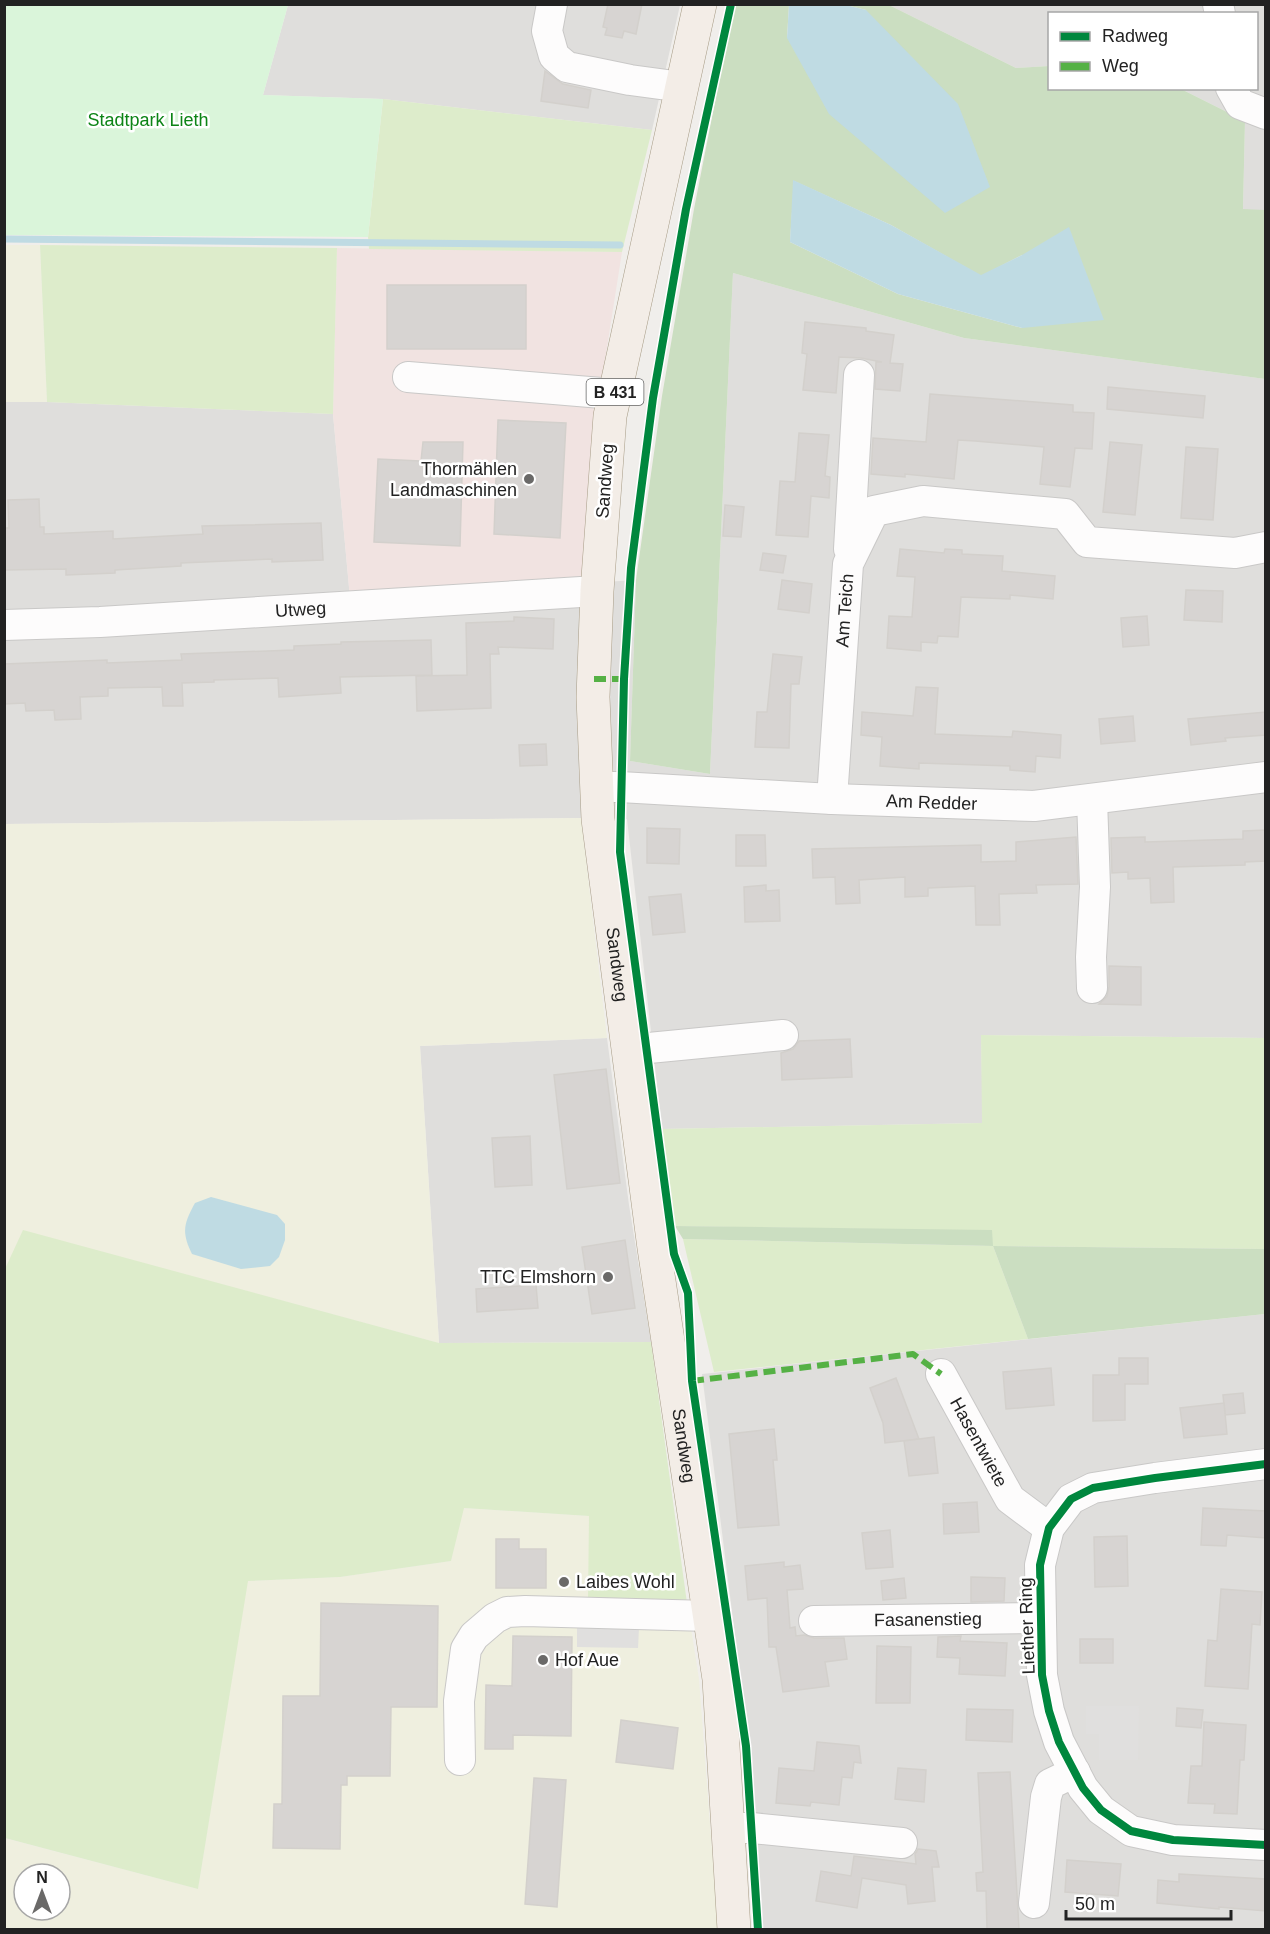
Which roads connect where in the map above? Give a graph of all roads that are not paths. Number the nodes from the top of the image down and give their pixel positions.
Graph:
1 (552, 4) edge
2 (700, 4) edge
3 (682, 87) junction
4 (1232, 90) edge
5 (1266, 114) edge
6 (860, 375) dead end
7 (408, 377) dead end
8 (614, 394) junction
9 (1266, 547) edge
10 (848, 564) junction
11 (597, 591) junction
12 (4, 625) edge
13 (1266, 777) edge
14 (596, 787) junction
15 (832, 799) junction
16 (1092, 799) junction
17 (1092, 988) dead end
18 (783, 1035) dead end
19 (628, 1050) junction
20 (941, 1374) dead end
21 (1266, 1464) edge
22 (1049, 1528) junction
23 (709, 1616) junction
24 (1041, 1618) junction
25 (814, 1621) dead end
26 (460, 1760) dead end
27 (1075, 1772) junction
28 (728, 1828) junction
29 (902, 1843) dead end
30 (1266, 1845) edge
31 (1034, 1903) dead end
32 (734, 1929) edge

1 - 3 street
2 - 3 main road, Sandweg / B 431
3 - 8 main road, Sandweg / B 431
4 - 5 street
6 - 10 street
7 - 8 street
8 - 11 main road, Sandweg / B 431
9 - 10 street, Am Teich
10 - 15 street, Am Teich
11 - 12 street, Utweg
11 - 14 main road, Sandweg / B 431
13 - 16 street, Am Redder
14 - 15 street, Am Redder
14 - 19 main road, Sandweg / B 431
15 - 16 street, Am Redder
16 - 17 street
18 - 19 street
19 - 23 main road, Sandweg / B 431
20 - 22 street, Hasentwiete
21 - 22 street, Liether Ring
22 - 24 street, Liether Ring
23 - 26 street
23 - 28 main road, Sandweg / B 431
24 - 25 street, Fasanenstieg
24 - 27 street, Liether Ring
27 - 30 street, Liether Ring
27 - 31 street
28 - 29 street
28 - 32 main road, Sandweg / B 431

